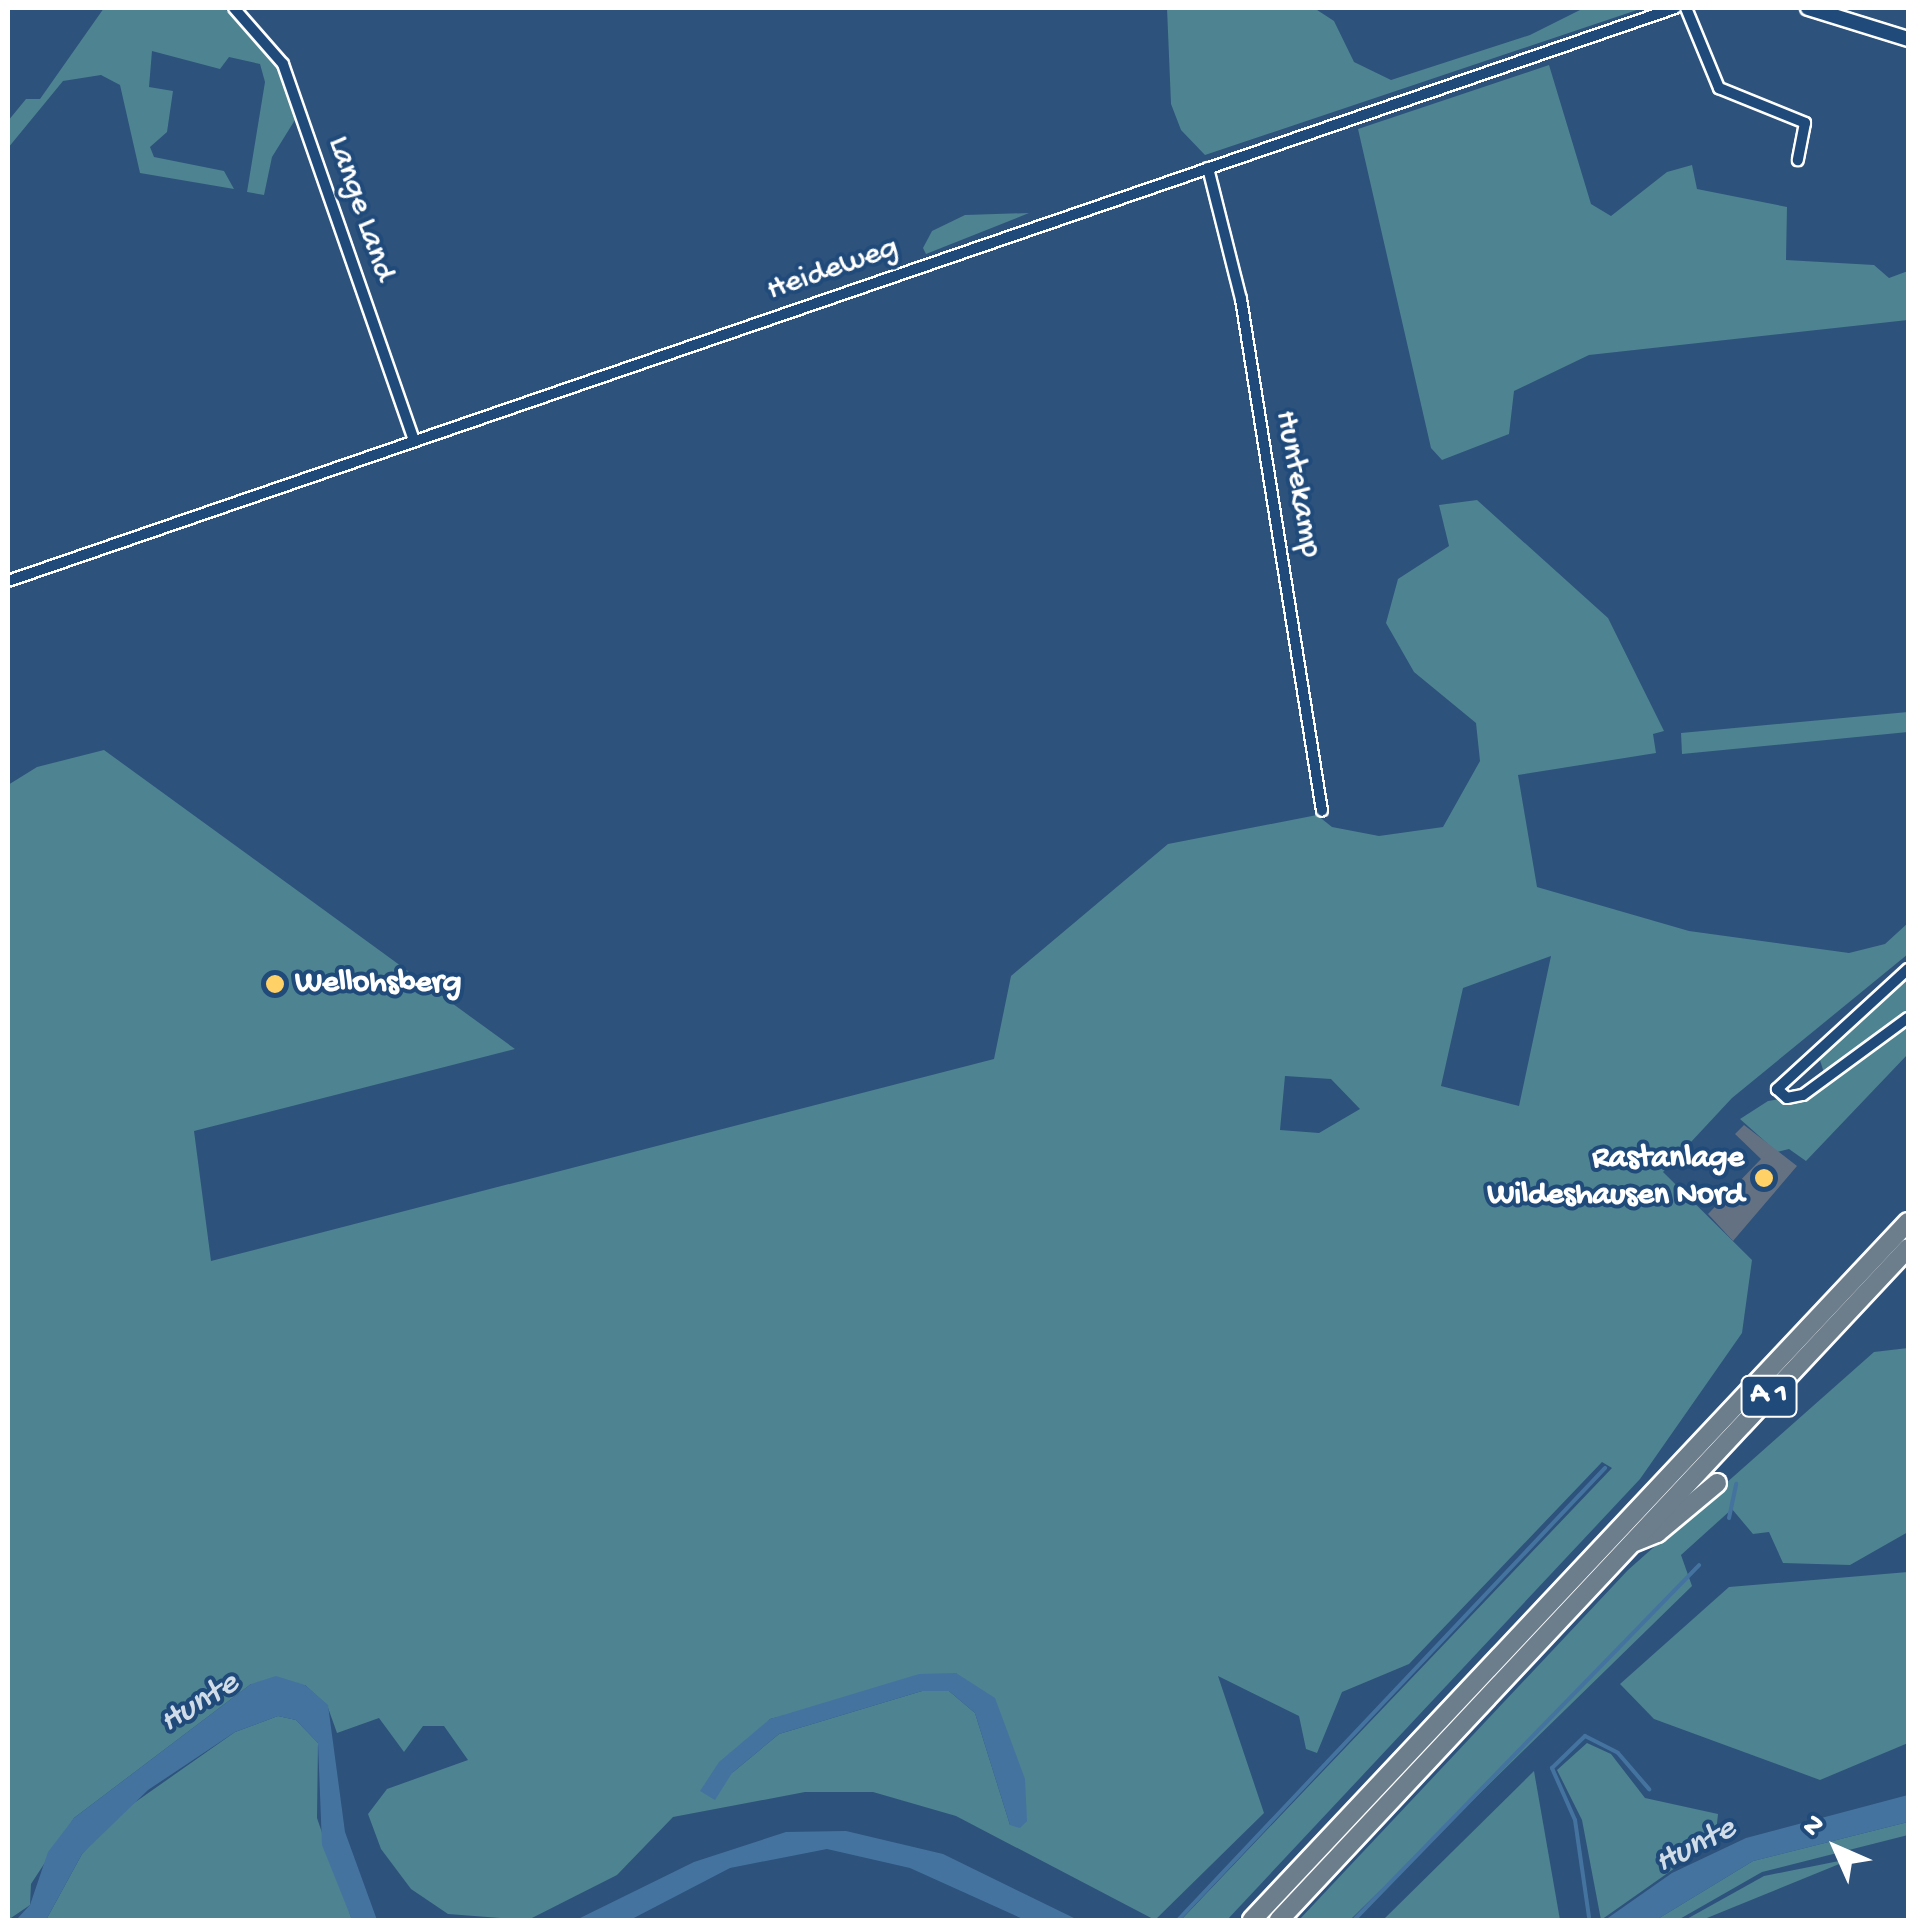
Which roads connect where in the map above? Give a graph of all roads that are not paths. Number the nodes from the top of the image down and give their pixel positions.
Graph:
1 (234, 8) edge
2 (1675, 8) edge
3 (1686, 8) edge
4 (1808, 8) edge
5 (1908, 39) edge
6 (1798, 160) dead end
7 (1208, 168) junction
8 (414, 440) junction
9 (8, 581) edge
10 (1322, 810) dead end
11 (1908, 969) edge
12 (1908, 1018) edge
13 (1908, 1222) edge
14 (1908, 1248) edge
15 (1717, 1483) dead end
16 (1630, 1544) junction
17 (1252, 1920) edge
18 (1279, 1920) edge

1 - 8 street, Lange Land
2 - 7 street, Heideweg
3 - 6 street
4 - 5 main road
7 - 8 street, Heideweg
7 - 10 street, Huntekamp
8 - 9 street, Heideweg
11 - 12 street
13 - 17 highway, A 1
14 - 16 highway, A 1
15 - 16 highway
16 - 18 highway, A 1

